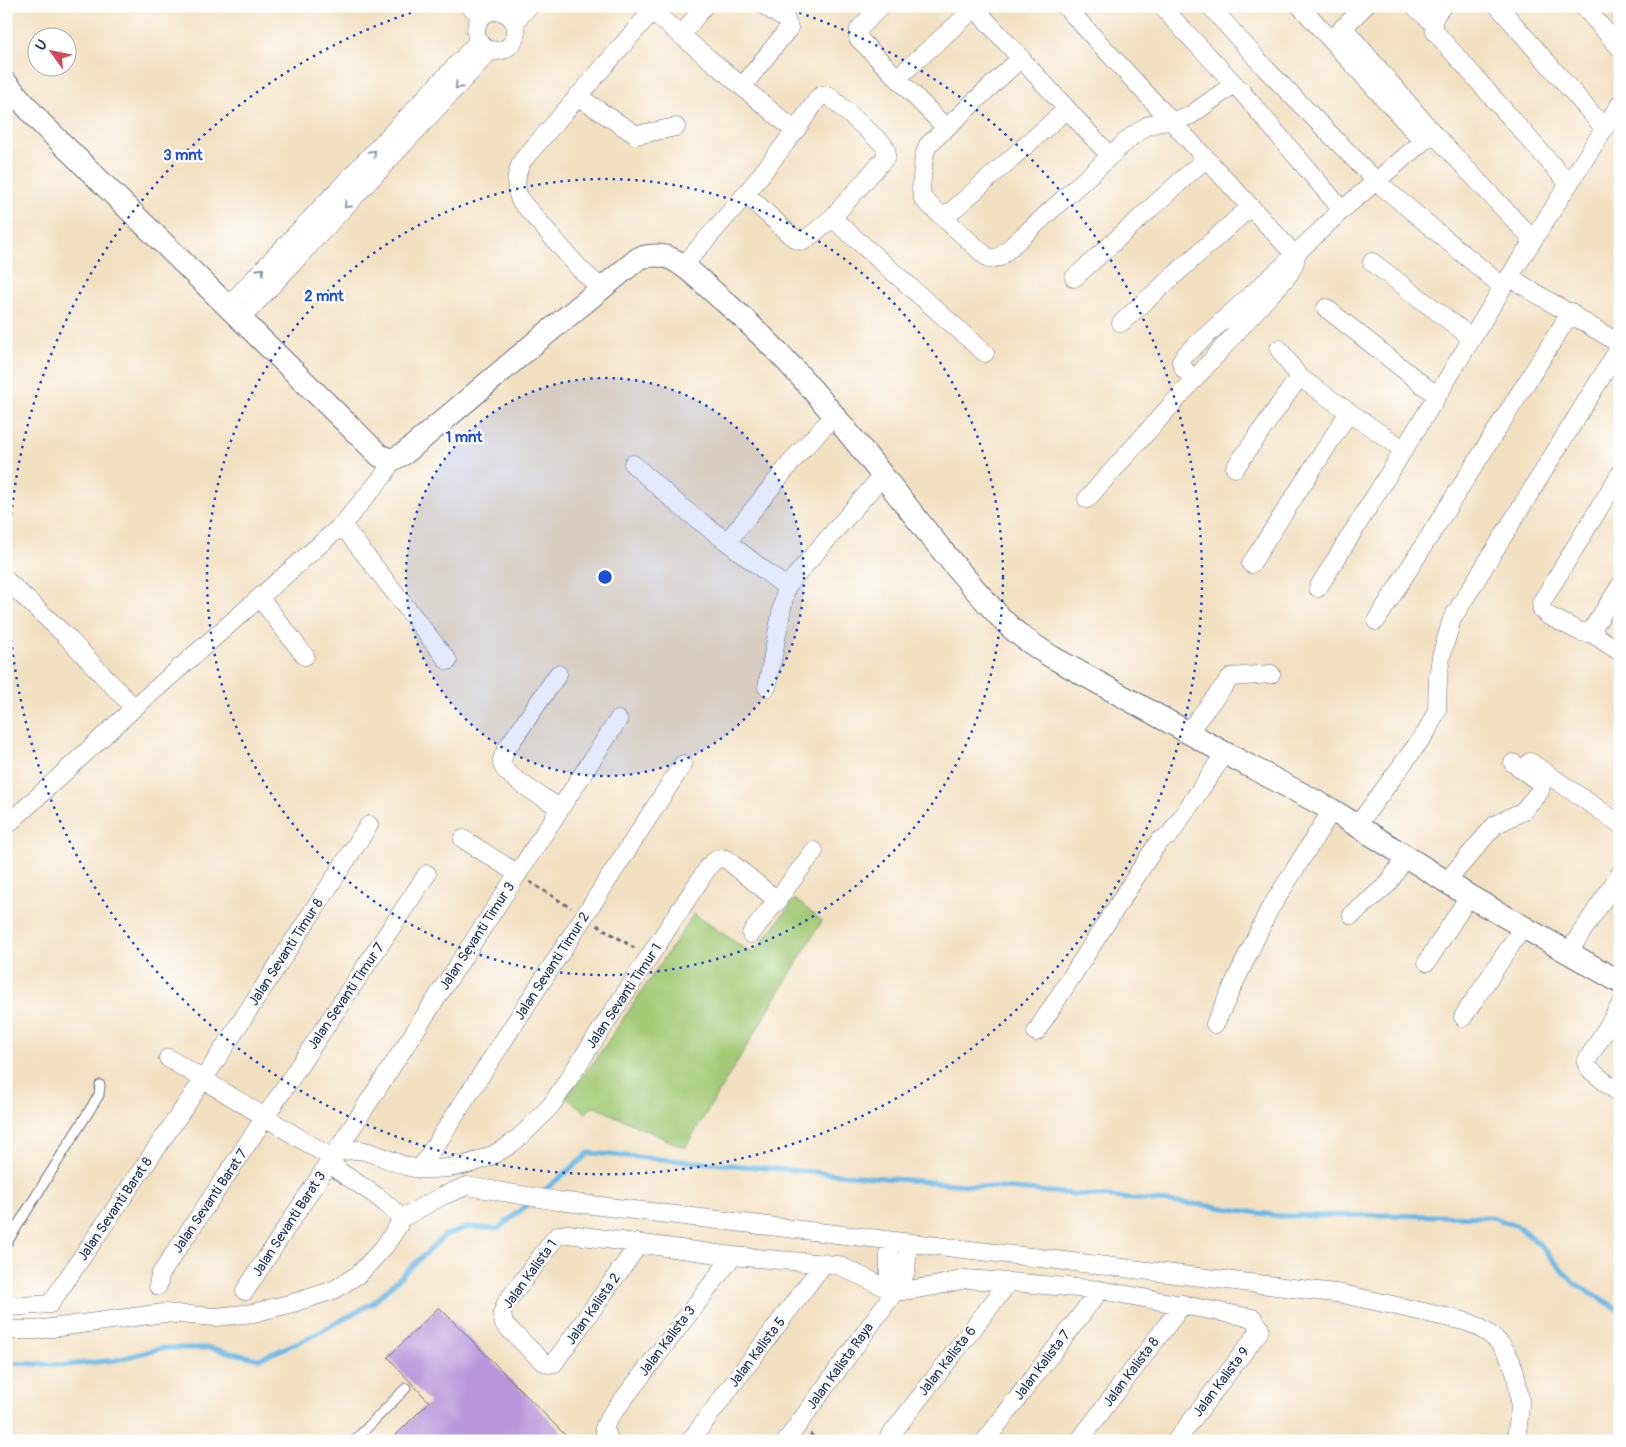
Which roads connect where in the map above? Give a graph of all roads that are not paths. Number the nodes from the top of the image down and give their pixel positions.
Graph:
1 (529, 6) edge
2 (704, 6) edge
3 (766, 6) edge
4 (881, 6) edge
5 (1065, 6) edge
6 (1161, 6) edge
7 (1210, 6) edge
8 (1300, 6) edge
9 (1365, 6) edge
10 (1414, 6) edge
11 (1498, 6) edge
12 (1583, 6) edge
13 (974, 7) edge
14 (654, 9) edge
15 (1439, 11) edge
16 (476, 12) edge
17 (507, 14) edge
18 (1337, 34) junction
19 (681, 36) junction
20 (485, 46) junction
21 (1620, 48) edge
22 (1021, 58) junction
23 (897, 78) junction
24 (6, 83) edge
25 (1234, 84) junction
26 (742, 87) junction
27 (577, 96) junction
28 (1620, 104) edge
29 (1067, 109) junction
30 (1170, 121) junction
31 (676, 127) dead end
32 (945, 127) junction
33 (1604, 128) junction
34 (794, 131) junction
35 (1428, 137) junction
36 (1110, 156) junction
37 (1206, 159) junction
38 (1376, 182) junction
39 (1568, 183) junction
40 (746, 194) junction
41 (1250, 207) junction
42 (1342, 210) junction
43 (832, 218) junction
44 (944, 218) junction
45 (1533, 240) junction
46 (1295, 255) junction
47 (1372, 262) dead end
48 (683, 266) junction
49 (1074, 278) dead end
50 (1506, 282) junction
51 (602, 289) junction
52 (1326, 308) dead end
53 (1571, 312) junction
54 (234, 313) junction
55 (1121, 323) dead end
56 (1472, 338) junction
57 (1620, 345) edge
58 (1279, 349) dead end
59 (985, 353) dead end
60 (1299, 376) junction
61 (1194, 380) junction
62 (1437, 396) junction
63 (1349, 412) junction
64 (834, 416) junction
65 (1404, 450) junction
66 (392, 460) junction
67 (633, 464) dead end
68 (1235, 468) dead end
69 (1620, 474) edge
70 (883, 475) junction
71 (1087, 499) dead end
72 (342, 525) junction
73 (727, 542) junction
74 (1251, 564) dead end
75 (6, 580) edge
76 (1620, 586) edge
77 (786, 587) junction
78 (1318, 588) dead end
79 (260, 598) junction
80 (1376, 621) dead end
81 (1590, 632) junction
82 (1620, 652) edge
83 (305, 656) dead end
84 (448, 661) dead end
85 (558, 674) dead end
86 (1271, 674) dead end
87 (767, 687) dead end
88 (134, 708) junction
89 (618, 720) dead end
90 (1188, 732) junction
91 (1226, 753) junction
92 (683, 764) dead end
93 (560, 808) junction
94 (1332, 810) junction
95 (1620, 824) edge
96 (369, 825) dead end
97 (6, 826) edge
98 (1357, 826) junction
99 (463, 839) dead end
100 (814, 851) dead end
101 (1406, 856) junction
102 (427, 874) dead end
103 (518, 874) junction
104 (1620, 874) edge
105 (1448, 882) junction
106 (1469, 896) junction
107 (778, 901) junction
108 (1352, 915) dead end
109 (1523, 927) junction
110 (751, 934) dead end
111 (1568, 953) junction
112 (1427, 962) dead end
113 (1620, 982) edge
114 (1620, 1006) edge
115 (1463, 1017) dead end
116 (1215, 1024) dead end
117 (1036, 1032) dead end
118 (168, 1058) dead end
119 (203, 1080) junction
120 (100, 1085) dead end
121 (1620, 1094) edge
122 (266, 1118) junction
123 (334, 1155) junction
124 (420, 1169) junction
125 (400, 1219) junction
126 (889, 1241) junction
127 (908, 1243) junction
128 (6, 1244) edge
129 (639, 1244) junction
130 (733, 1256) junction
131 (824, 1263) junction
132 (1009, 1282) junction
133 (158, 1286) dead end
134 (1100, 1290) junction
135 (245, 1291) dead end
136 (895, 1292) junction
137 (1183, 1304) junction
138 (9, 1307) dead end
139 (6, 1330) edge
140 (542, 1361) joint
141 (406, 1388) dead end
142 (607, 1435) edge
143 (354, 1441) edge
144 (690, 1441) edge
145 (786, 1441) edge
146 (886, 1441) edge
147 (985, 1441) edge
148 (1079, 1441) edge
149 (1176, 1441) edge
150 (1516, 1441) edge

1 - 17 street
2 - 19 street
3 - 26 street
4 - 23 street
5 - 30 street
6 - 25 street
7 - 38 street
8 - 18 street
9 - 18 street
10 - 15 street
11 - 33 street
12 - 21 street
13 - 22 street
13 - 23 street
14 - 19 street
14 - 27 street
15 - 39 street
16 - 17 street
16 - 20 street
17 - 20 street
18 - 35 street
19 - 26 street
20 - 54 street
22 - 29 street
22 - 32 street
23 - 32 street
24 - 54 street
25 - 30 street
25 - 42 street
26 - 34 street
27 - 31 street
27 - 51 street
28 - 33 street
29 - 36 street
29 - 44 street
30 - 36 street
30 - 37 street
32 - 44 street
33 - 39 street
34 - 40 street
34 - 43 street
35 - 38 street
35 - 45 street
36 - 44 street
37 - 41 street
37 - 49 street
38 - 42 street
38 - 50 street
39 - 45 street
40 - 43 street
40 - 48 street
41 - 46 street
41 - 55 street
42 - 46 street
43 - 59 street
45 - 50 street
46 - 61 street
46 - 61 street
47 - 56 street
48 - 51 street
48 - 64 street
50 - 53 street
50 - 56 street
51 - 66 street
52 - 62 street
53 - 57 street
53 - 80 street
54 - 66 street
56 - 62 street
57 - 98 street
58 - 60 street
60 - 63 street
60 - 68 street
61 - 71 street
62 - 65 street
63 - 65 street
63 - 74 street
64 - 70 street
64 - 73 street
65 - 78 street
66 - 72 street
67 - 73 street
69 - 81 street
70 - 77 street
70 - 90 street
72 - 79 street
72 - 84 street
73 - 77 street
75 - 88 street
76 - 81 street
77 - 87 street
79 - 83 street
79 - 88 street
81 - 82 street
85 - 93 street
86 - 90 street
88 - 97 street
89 - 93 street, Jalan Sevanti Timur 3
90 - 91 street
91 - 94 street
91 - 117 street
92 - 124 street, Jalan Sevanti Timur 2
93 - 103 street, Jalan Sevanti Timur 3
94 - 98 street
94 - 116 street
95 - 105 street
96 - 119 street, Jalan Sevanti Timur 8
98 - 101 street
99 - 103 street
100 - 107 street
101 - 105 street
101 - 108 street
102 - 122 street, Jalan Sevanti Timur 7
103 - 123 street, Jalan Sevanti Timur 3
104 - 111 street
105 - 106 street
106 - 109 street
106 - 112 street
107 - 110 street
107 - 124 street, Jalan Sevanti Timur 1
109 - 111 street
109 - 115 street
111 - 113 street
114 - 121 street
118 - 119 street
119 - 122 street
119 - 138 street, Jalan Sevanti Barat 8
120 - 128 lane
122 - 123 street
122 - 133 street, Jalan Sevanti Barat 7
123 - 124 street, Jalan Sevanti Timur 1
123 - 125 street
123 - 135 street, Jalan Sevanti Barat 3
125 - 126 street
125 - 139 street
126 - 127 street
126 - 136 street
127 - 136 street, Jalan Kalista Raya
127 - 150 street
129 - 130 street
129 - 140 street, Jalan Kalista 2
129 - 140 street, Jalan Kalista 1
130 - 131 street
130 - 142 street, Jalan Kalista 3
131 - 136 street
131 - 144 street, Jalan Kalista 5
132 - 134 street
132 - 136 street
132 - 146 street, Jalan Kalista 6
134 - 137 street
134 - 147 street, Jalan Kalista 7
136 - 145 street, Jalan Kalista Raya
137 - 148 street, Jalan Kalista 8
137 - 149 street, Jalan Kalista 9
141 - 143 lane

